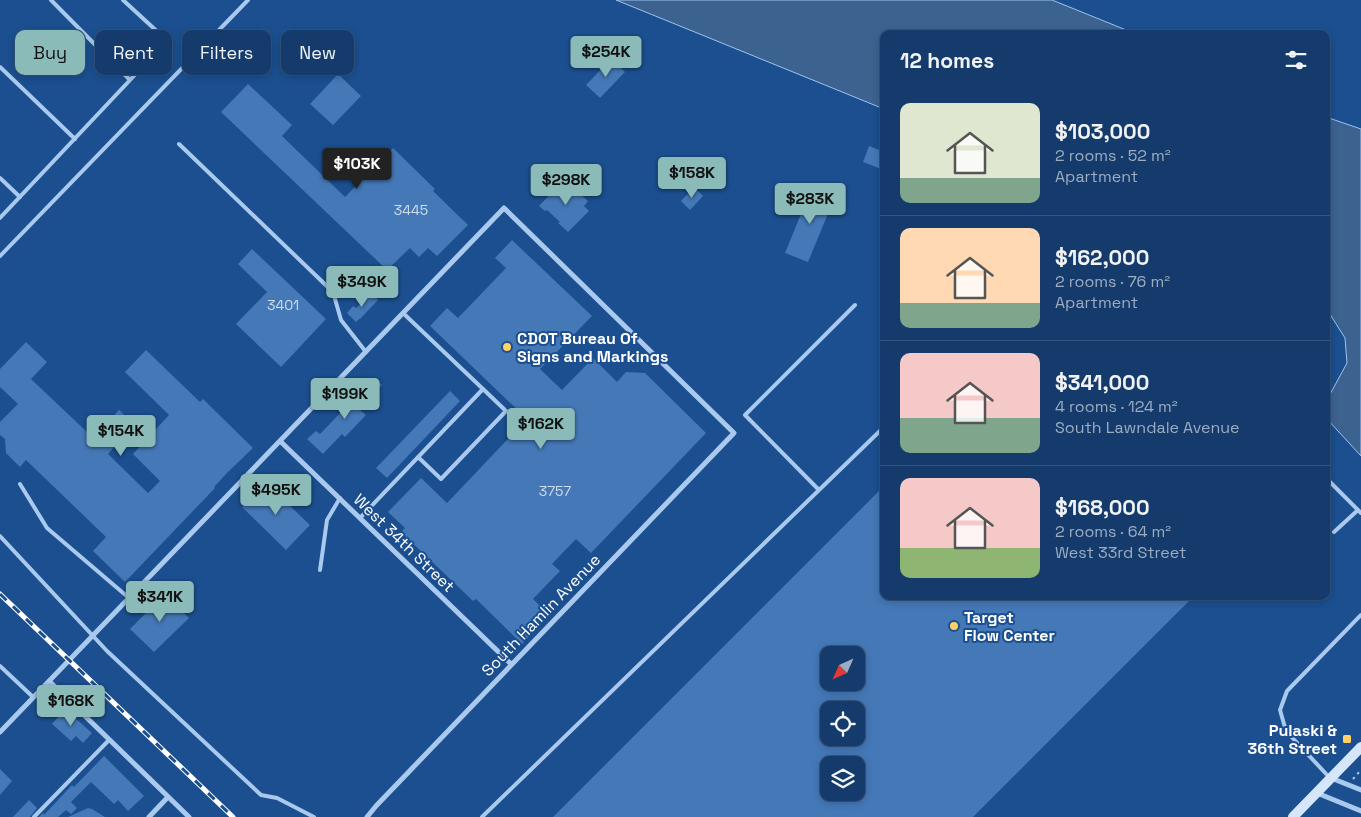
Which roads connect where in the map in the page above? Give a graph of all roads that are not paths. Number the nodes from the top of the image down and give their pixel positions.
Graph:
1 (51, 0) edge
2 (123, 0) edge
3 (248, 0) edge
4 (0, 68) edge
5 (130, 80) junction
6 (75, 139) junction
7 (179, 144) dead end
8 (0, 178) edge
9 (20, 197) junction
10 (0, 218) edge
11 (0, 256) edge
12 (855, 305) dead end
13 (403, 313) junction
14 (366, 352) junction
15 (482, 389) junction
16 (880, 432) edge
17 (280, 441) junction
18 (418, 457) junction
19 (1330, 482) edge
20 (20, 484) dead end
21 (819, 490) junction
22 (340, 498) junction
23 (1360, 512) edge
24 (360, 518) junction
25 (1334, 532) dead end
26 (0, 536) edge
27 (320, 570) dead end
28 (129, 598) junction
29 (1361, 615) edge
30 (93, 635) junction
31 (511, 664) junction
32 (0, 666) edge
33 (49, 681) junction
34 (33, 697) junction
35 (0, 732) edge
36 (109, 740) junction
37 (1361, 747) edge
38 (1331, 778) junction
39 (1361, 790) edge
40 (1317, 793) junction
41 (168, 797) junction
42 (1361, 811) edge
43 (34, 817) edge
44 (148, 817) edge
45 (189, 817) edge
46 (314, 817) edge
47 (367, 817) edge
48 (482, 817) edge
49 (1294, 817) edge

1 - 5 lane
2 - 5 lane
3 - 11 lane
4 - 6 lane
5 - 6 lane
6 - 9 lane
7 - 14 lane
8 - 9 lane
9 - 10 lane
12 - 21 lane
13 - 14 street
13 - 15 lane
13 - 31 street, South Hamlin Avenue
14 - 17 street
15 - 18 lane
15 - 18 lane
16 - 21 lane
17 - 22 street, West 34th Street
17 - 28 street
18 - 24 lane
19 - 23 lane
20 - 28 lane
21 - 48 lane
22 - 24 street, West 34th Street
22 - 27 lane
23 - 25 lane
24 - 31 street, West 34th Street
26 - 30 lane
28 - 30 street
29 - 38 lane
30 - 33 street
30 - 46 lane
31 - 47 street, South Hamlin Avenue
32 - 34 lane
33 - 34 street
33 - 36 street
34 - 35 street
36 - 41 street
36 - 43 lane
37 - 38 main road
38 - 39 street
38 - 40 main road
40 - 42 street
40 - 49 main road
41 - 44 street
41 - 45 street

